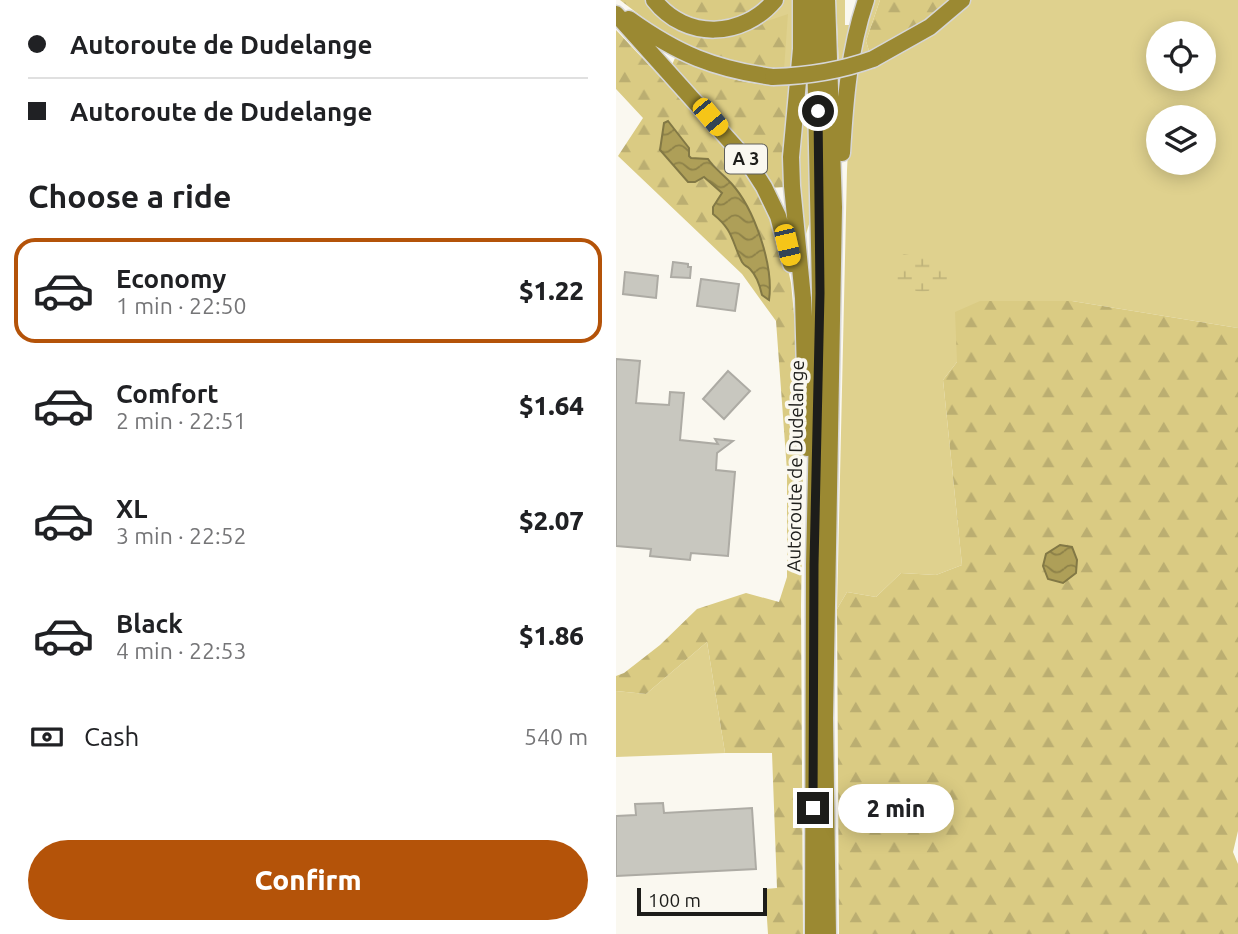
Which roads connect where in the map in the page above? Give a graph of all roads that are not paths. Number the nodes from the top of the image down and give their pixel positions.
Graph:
1 (654, 0) edge
2 (775, 0) edge
3 (801, 0) edge
4 (814, 0) edge
5 (827, 0) edge
6 (866, 0) edge
7 (962, 0) edge
8 (616, 12) edge
9 (834, 207) junction
10 (803, 343) junction
11 (814, 565) junction
12 (813, 934) edge
13 (828, 934) edge

1 - 2 highway
3 - 10 highway, A 3
4 - 11 highway, Autoroute de Dudelange / A 3
5 - 9 highway, Autoroute de Dudelange
6 - 9 highway
7 - 8 highway, A 3, bridge
8 - 10 highway, A 3
9 - 13 highway, Autoroute de Dudelange
10 - 11 highway, A 3
11 - 12 highway, Autoroute de Dudelange / A 3

